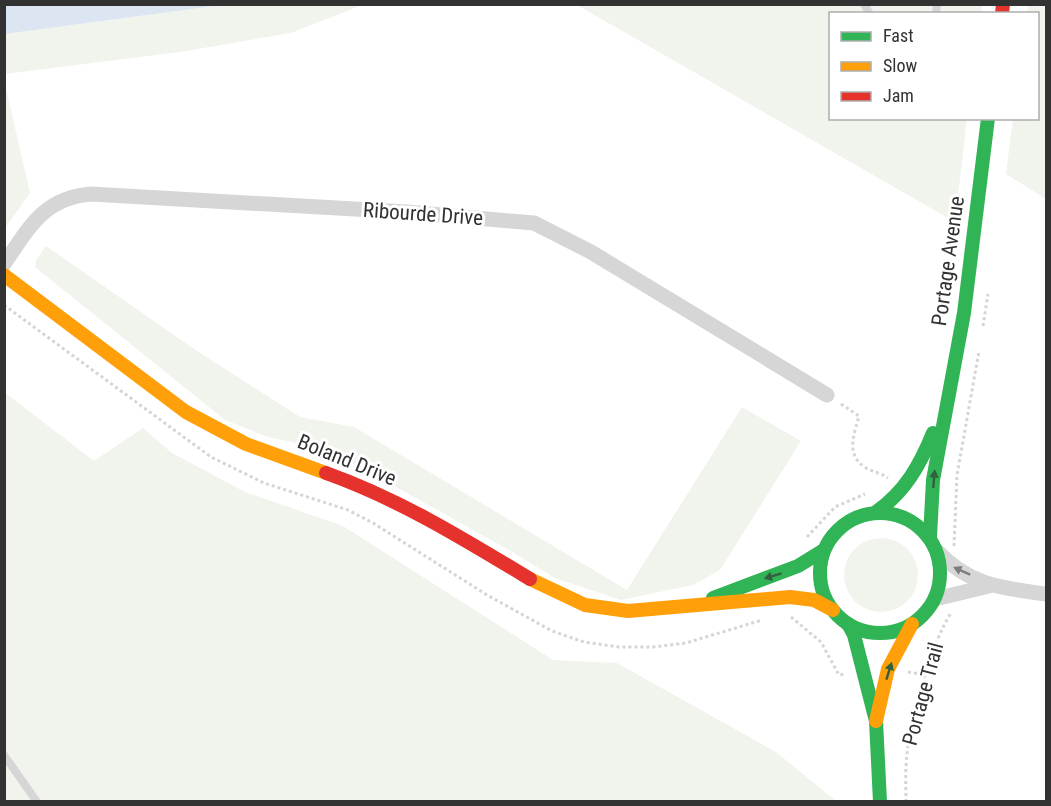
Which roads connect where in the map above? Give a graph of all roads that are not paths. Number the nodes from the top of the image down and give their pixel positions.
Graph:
1 (988, 120) edge
2 (4, 264) edge
3 (4, 275) edge
4 (827, 395) road end
5 (944, 407) junction
6 (876, 512) junction
7 (930, 537) junction
8 (824, 550) junction
9 (937, 551) junction
10 (989, 586) junction
11 (1047, 594) edge
12 (935, 599) junction
13 (702, 603) junction
14 (833, 610) junction
15 (848, 624) junction
16 (912, 624) junction
17 (876, 721) junction
18 (4, 755) edge
19 (37, 801) edge
20 (880, 801) edge

1 - 5 main road, Portage Avenue
2 - 4 street, Ribourde Drive
3 - 13 main road, Boland Drive
5 - 6 main road, Portage Avenue
7 -> 5 main road, Portage Avenue
6 - 7 main road
6 - 8 main road
7 - 9 main road
8 -> 13 main road, Boland Drive
8 - 14 main road
10 -> 9 street
9 - 12 main road
10 - 11 street
10 - 12 street
12 - 16 main road
13 - 14 main road, Boland Drive
14 - 15 main road
15 - 16 main road
15 - 17 main road
17 -> 16 main road
17 - 20 main road
18 - 19 lane

